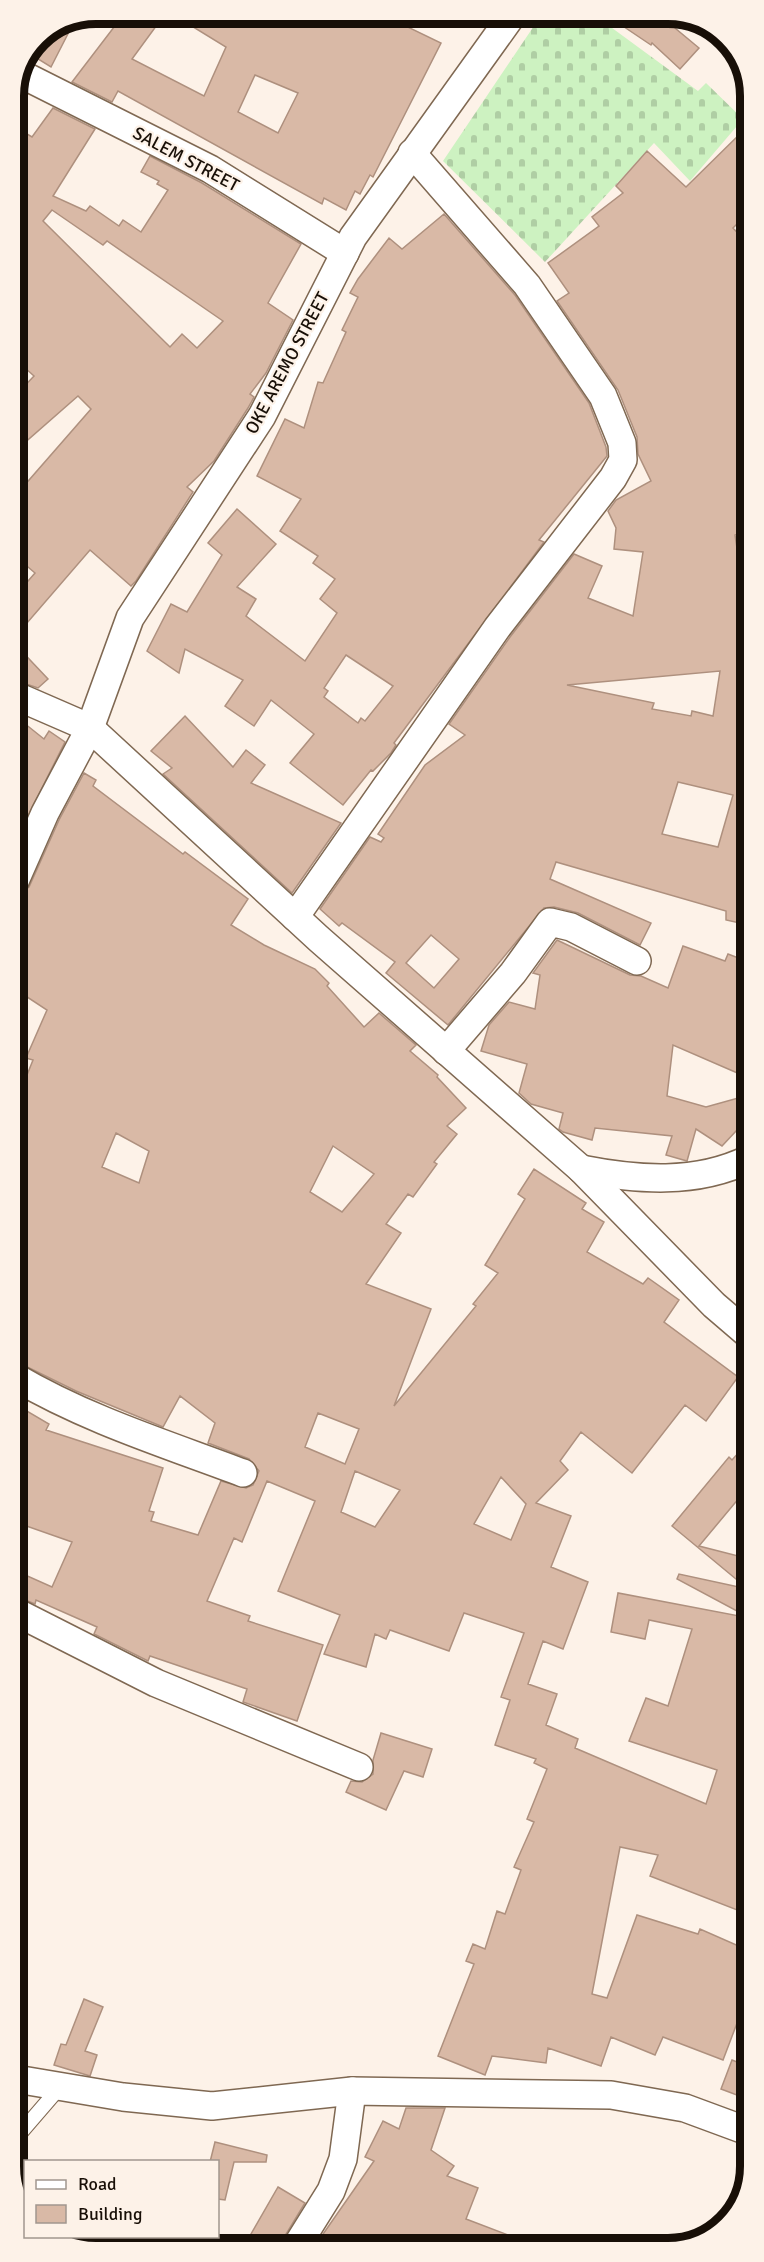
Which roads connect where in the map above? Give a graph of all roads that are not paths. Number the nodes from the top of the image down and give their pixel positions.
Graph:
1 (506, 24) edge
2 (26, 77) edge
3 (412, 153) junction
4 (345, 253) junction
5 (24, 699) edge
6 (90, 728) junction
7 (24, 861) edge
8 (295, 917) junction
9 (637, 961) dead end
10 (446, 1051) junction
11 (740, 1163) edge
12 (581, 1169) junction
13 (740, 1327) edge
14 (24, 1382) edge
15 (243, 1473) dead end
16 (24, 1617) edge
17 (359, 1767) dead end
18 (24, 2080) edge
19 (60, 2087) junction
20 (351, 2091) junction
21 (740, 2128) edge
22 (24, 2129) edge
23 (302, 2238) edge

1 - 3 street, OKE AREMO STREET
2 - 4 street, SALEM STREET
3 - 4 street, OKE AREMO STREET
3 - 8 street
4 - 6 street, OKE AREMO STREET
5 - 6 street
6 - 7 street, OKE AREMO STREET
6 - 8 street
8 - 10 street
9 - 10 street
10 - 12 street
11 - 12 street
12 - 13 street
14 - 15 street
16 - 17 street
18 - 19 street
19 - 20 street
19 - 22 lane
20 - 21 street
20 - 23 street

